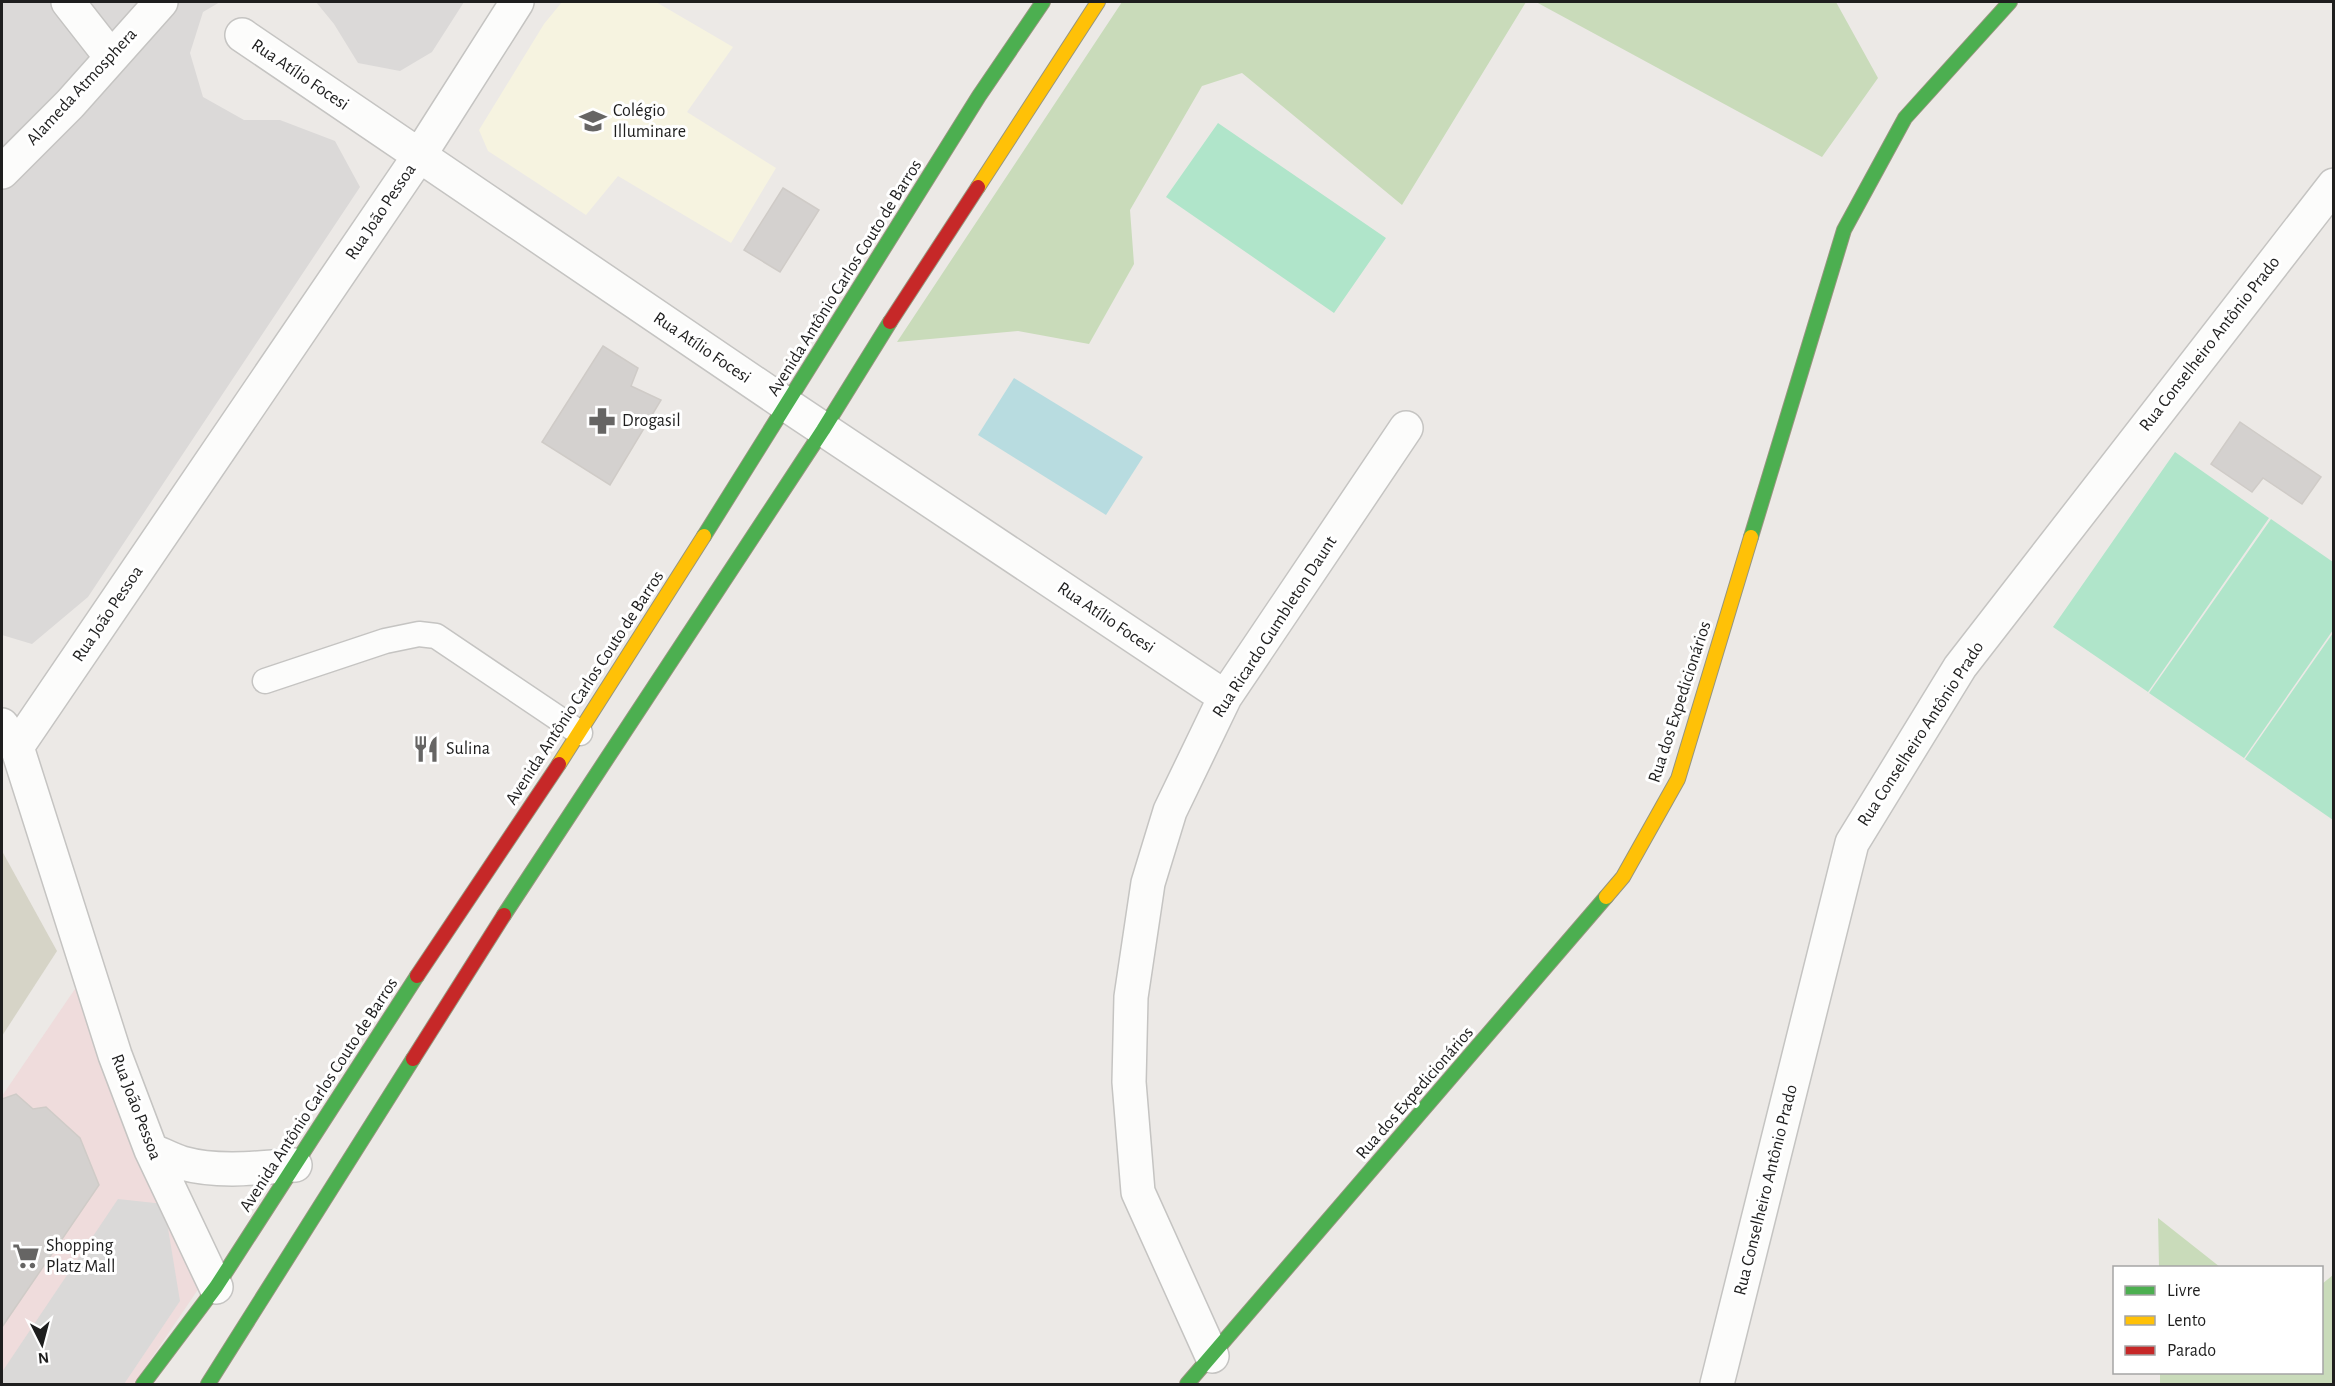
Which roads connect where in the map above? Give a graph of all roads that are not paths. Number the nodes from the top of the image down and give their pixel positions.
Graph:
1 (68, 2) edge
2 (161, 2) edge
3 (517, 2) edge
4 (1043, 2) edge
5 (1098, 2) edge
6 (2010, 2) edge
7 (242, 35) dead end
8 (111, 57) junction
9 (419, 156) junction
10 (2, 171) edge
11 (2334, 186) edge
12 (787, 405) junction
13 (1406, 428) dead end
14 (823, 430) junction
15 (265, 681) dead end
16 (1225, 697) junction
17 (580, 733) junction
18 (9, 736) edge
19 (151, 1150) junction
20 (295, 1165) junction
21 (216, 1287) junction
22 (1212, 1356) junction
23 (143, 1384) edge
24 (208, 1384) edge
25 (1187, 1384) edge
26 (1717, 1384) edge

1 - 8 street
2 - 8 street, Alameda Atmosphera
3 - 9 street, Rua João Pessoa
4 - 12 main road, Avenida Antônio Carlos Couto de Barros
5 - 14 main road
6 - 22 main road, Rua dos Expedicionários
7 - 9 street, Rua Atílio Focesi
8 - 10 street, Alameda Atmosphera
9 - 12 street, Rua Atílio Focesi
9 - 18 street, Rua João Pessoa
11 - 26 street, Rua Conselheiro Antônio Prado
12 - 14 street, Rua Atílio Focesi
12 - 17 main road, Avenida Antônio Carlos Couto de Barros
13 - 16 street, Rua Ricardo Gumbleton Daunt
14 - 16 street, Rua Atílio Focesi
14 - 24 main road
15 - 17 lane
16 - 22 street, Rua Ricardo Gumbleton Daunt
17 - 20 main road, Avenida Antônio Carlos Couto de Barros
18 - 19 street, Rua João Pessoa
19 - 20 street
19 - 21 street, Rua João Pessoa
20 - 21 main road, Avenida Antônio Carlos Couto de Barros
21 - 23 main road, Avenida Antônio Carlos Couto de Barros
22 - 25 main road, Rua dos Expedicionários

